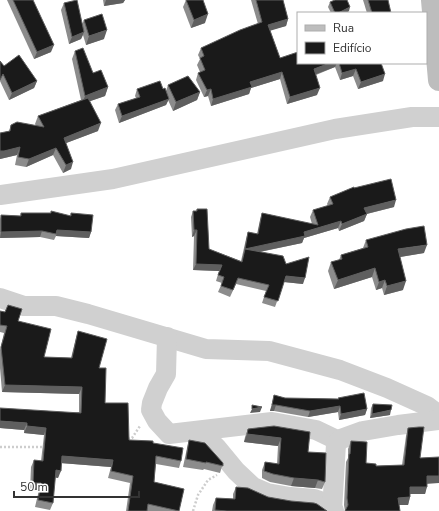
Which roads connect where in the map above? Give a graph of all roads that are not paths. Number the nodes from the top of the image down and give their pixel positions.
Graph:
1 (432, 0) edge
2 (439, 80) edge
3 (439, 117) edge
4 (0, 195) edge
5 (0, 298) edge
6 (167, 337) junction
7 (439, 415) edge
8 (439, 420) edge
9 (200, 431) junction
10 (339, 441) junction
11 (333, 510) edge

1 - 2 main road
3 - 4 street
5 - 6 street
6 - 7 street
6 - 9 street
8 - 10 street
9 - 10 street
9 - 11 street
10 - 11 street

